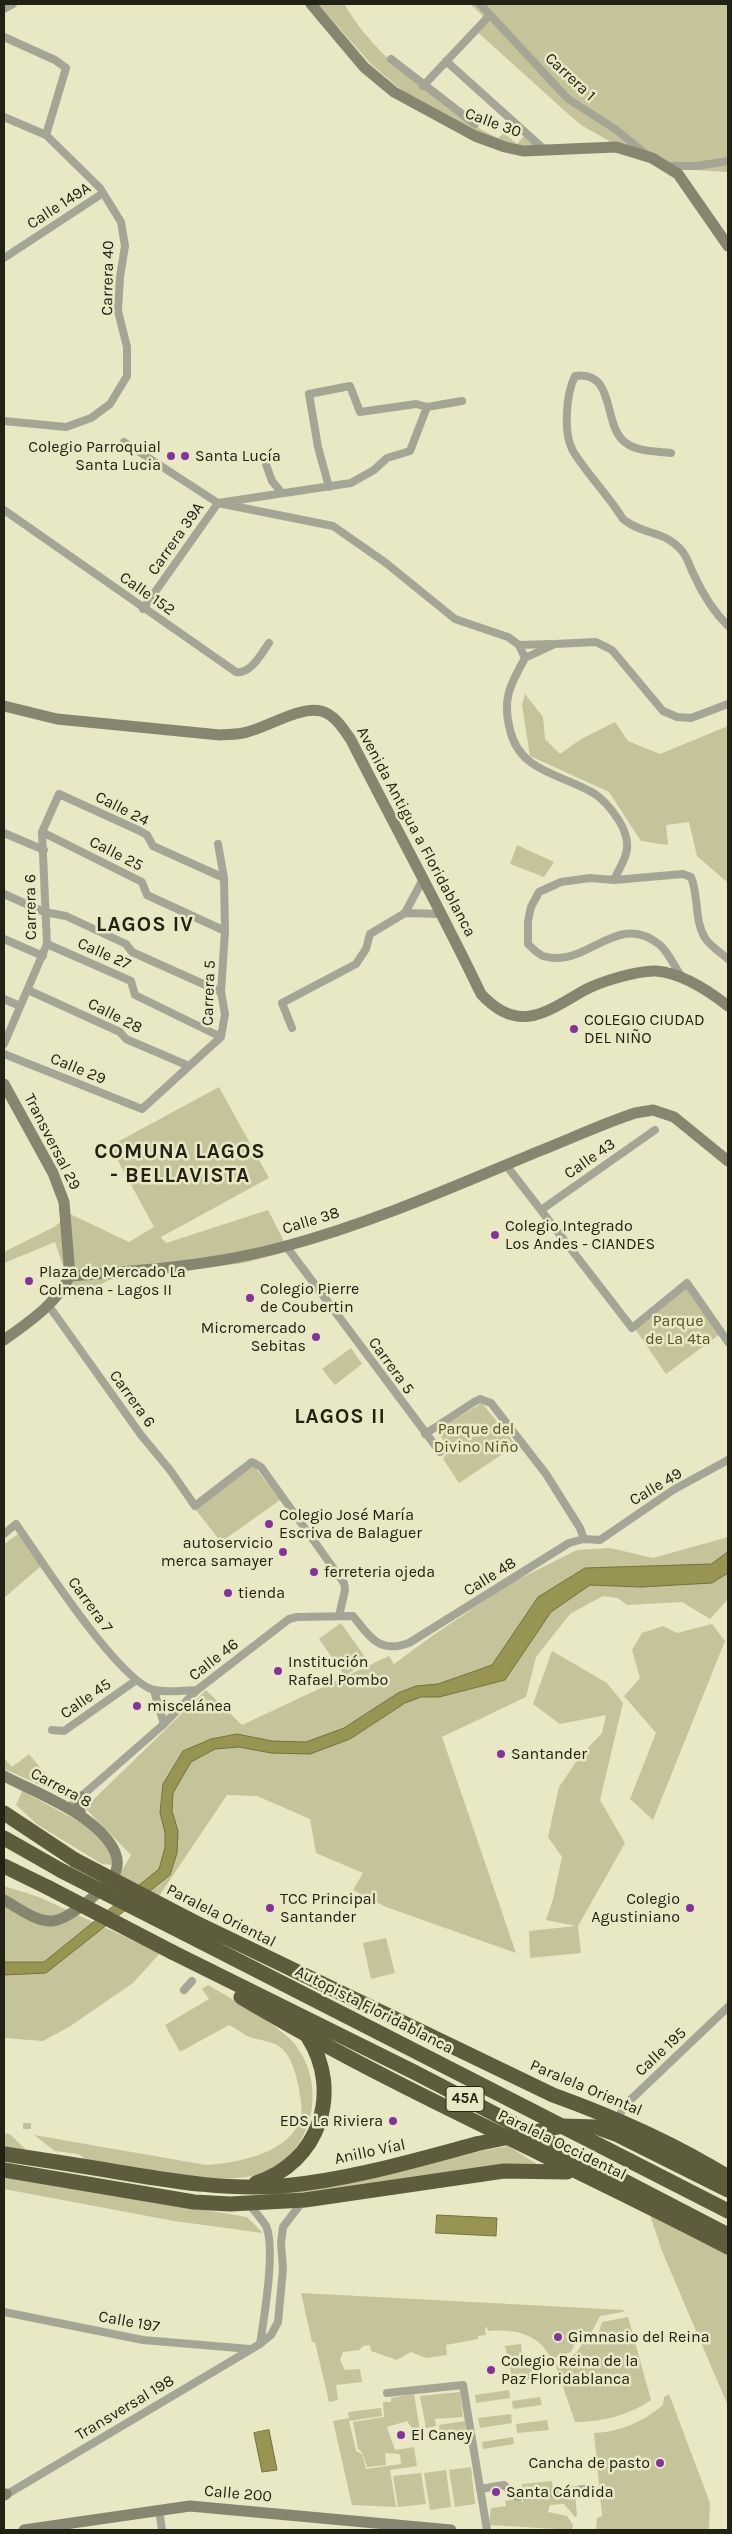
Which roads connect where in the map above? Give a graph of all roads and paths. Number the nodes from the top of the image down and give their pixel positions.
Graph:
1 (13, 4) edge
2 (310, 4) edge
3 (480, 4) edge
4 (4, 9) edge
5 (490, 15) junction
6 (4, 37) edge
7 (391, 59) dead end
8 (446, 61) junction
9 (423, 86) junction
10 (4, 118) edge
11 (475, 124) dead end
12 (46, 134) junction
13 (546, 151) junction
14 (652, 158) junction
15 (728, 161) edge
16 (664, 166) junction
17 (103, 193) junction
18 (728, 246) edge
19 (4, 258) edge
20 (462, 401) dead end
21 (427, 407) junction
22 (4, 421) edge
23 (124, 442) dead end
24 (671, 452) dead end
25 (263, 456) dead end
26 (329, 487) junction
27 (282, 493) junction
28 (218, 503) junction
29 (4, 510) edge
30 (143, 609) junction
31 (728, 626) edge
32 (270, 643) dead end
33 (555, 644) junction
34 (519, 645) junction
35 (525, 658) junction
36 (728, 704) edge
37 (4, 706) edge
38 (58, 794) joint
39 (42, 832) junction
40 (4, 833) edge
41 (218, 844) dead end
42 (44, 850) junction
43 (224, 878) junction
44 (614, 880) junction
45 (422, 881) junction
46 (4, 894) edge
47 (44, 912) junction
48 (405, 914) junction
49 (442, 914) junction
50 (225, 931) junction
51 (4, 939) edge
52 (48, 944) junction
53 (43, 956) junction
54 (728, 959) edge
55 (682, 978) junction
56 (28, 990) junction
57 (222, 992) junction
58 (4, 999) edge
59 (20, 1006) junction
60 (728, 1006) edge
61 (292, 1028) dead end
62 (221, 1037) junction
63 (4, 1044) edge
64 (4, 1054) edge
65 (189, 1066) junction
66 (4, 1084) edge
67 (142, 1109) joint
68 (655, 1130) dead end
69 (728, 1161) edge
70 (506, 1165) junction
71 (541, 1210) junction
72 (286, 1246) junction
73 (70, 1276) junction
74 (49, 1306) junction
75 (4, 1340) edge
76 (728, 1342) edge
77 (425, 1434) junction
78 (440, 1452) dead end
79 (728, 1460) edge
80 (4, 1534) edge
81 (584, 1539) junction
82 (600, 1540) joint
83 (339, 1616) junction
84 (398, 1647) joint
85 (135, 1681) junction
86 (154, 1690) junction
87 (197, 1690) junction
88 (164, 1724) junction
89 (52, 1730) dead end
90 (4, 1776) edge
91 (81, 1797) junction
92 (68, 1808) junction
93 (4, 1813) edge
94 (81, 1816) junction
95 (4, 1838) edge
96 (4, 1866) edge
97 (4, 1900) edge
98 (188, 1927) junction
99 (224, 1953) junction
100 (200, 1967) junction
101 (293, 1971) junction
102 (192, 1981) dead end
103 (184, 1990) dead end
104 (728, 2007) edge
105 (308, 2037) junction
106 (618, 2120) junction
107 (4, 2154) edge
108 (4, 2170) edge
109 (586, 2176) junction
110 (728, 2177) edge
111 (236, 2186) junction
112 (728, 2190) edge
113 (305, 2200) junction
114 (249, 2204) junction
115 (728, 2211) edge
116 (728, 2234) edge
117 (728, 2247) edge
118 (4, 2312) edge
119 (260, 2344) junction
120 (250, 2349) junction
121 (387, 2393) dead end
122 (480, 2489) junction
123 (585, 2489) dead end
124 (4, 2495) edge
125 (159, 2509) junction
126 (432, 2529) edge
127 (24, 2530) edge
128 (162, 2530) edge
129 (451, 2530) edge
130 (487, 2530) edge

1 - 4 street
2 - 13 street, Calle 30
3 - 5 street, Carrera 1
5 - 8 street
5 - 14 street, Carrera 1
6 - 12 street
7 - 9 street
8 - 9 street
8 - 13 street
9 - 11 street
10 - 12 street, Carrera 40
12 - 17 street, Carrera 40
13 - 14 street, Calle 30
14 - 16 street, Calle 30
15 - 16 street
16 - 18 street, Calle 30
17 - 19 street, Calle 149A
17 - 22 street, Carrera 40
20 - 21 street
21 - 26 street, Carrera 39A
21 - 26 street
23 - 28 street
24 - 31 street
25 - 27 street
26 - 27 street, Carrera 39A
27 - 28 street, Carrera 39A
28 - 30 street, Carrera 39A
28 - 34 street
29 - 30 street, Calle 152
30 - 32 street, Calle 152
33 - 34 street
33 - 35 street
33 - 36 street
34 - 35 street
35 - 44 street
37 - 45 street, Avenida Antigua a Floridablanca
38 - 39 street, Carrera 6
38 - 43 street, Calle 24
39 - 42 street, Carrera 6
39 - 50 street, Calle 25
40 - 42 street
41 - 43 street, Carrera 5
42 - 47 street, Carrera 6
43 - 50 street, Carrera 5
44 - 54 street
44 - 55 street
45 - 48 street
45 - 49 street, Avenida Antigua a Floridablanca
46 - 47 street
47 - 52 street, Carrera 6
47 - 57 street
48 - 49 street
48 - 61 street
49 - 55 street, Avenida Antigua a Floridablanca
50 - 57 street, Carrera 5
51 - 53 street
52 - 53 street, Carrera 6
52 - 62 street, Calle 27
53 - 56 street, Carrera 6
55 - 60 street, Avenida Antigua a Floridablanca
56 - 59 street, Carrera 6
56 - 65 street, Calle 28
57 - 62 street, Carrera 5
58 - 59 street
59 - 63 street, Carrera 6
62 - 65 street, Carrera 5
64 - 67 street, Calle 29
65 - 67 street, Carrera 5
66 - 73 street, Transversal 29
68 - 71 street, Calle 43
69 - 70 street, Calle 38
70 - 71 street
70 - 72 street, Calle 38
71 - 76 street
72 - 73 street, Calle 38
72 - 77 street, Carrera 5
73 - 74 street
74 - 75 street
74 - 83 street, Carrera 6
77 - 78 street, Carrera 5
77 - 81 street
79 - 82 street, Calle 49
80 - 85 street, Carrera 7
81 - 82 street, Calle 48
81 - 84 street, Calle 48
83 - 84 street, Calle 46
83 - 87 street, Calle 46
85 - 86 street, Carrera 7
85 - 89 street, Calle 45
86 - 87 street, Carrera 7
86 - 88 street
87 - 88 street, Calle 46
88 - 91 street, Calle 46
90 - 92 street, Carrera 8
91 - 92 street, Calle 46
91 - 94 street
92 - 94 street, Carrera 8
93 - 98 highway, Paralela Oriental, bridge
94 - 97 street, Carrera 8
95 - 98 highway, Autopista Floridablanca / 45A, bridge
96 - 100 highway, 45A, bridge
98 - 99 highway, Autopista Floridablanca / 45A
98 - 101 highway, Paralela Oriental
99 - 101 highway
99 - 115 highway, Autopista Floridablanca / 45A
100 - 105 highway, Paralela Occidental / 45A
100 - 116 highway, 45A
101 - 106 highway, Paralela Oriental
102 - 103 street
104 - 106 street, Calle 195
105 - 109 highway, Paralela Occidental / 45A
105 - 111 highway
106 - 110 highway, Paralela Oriental
107 - 111 highway, Anillo Víal
108 - 114 highway, 45A
109 - 113 highway, 45A
109 - 117 highway, Paralela Occidental / 45A
111 - 112 highway, Anillo Víal, bridge
113 - 114 highway, 45A
113 - 119 street, Transversal 198
114 - 119 street
118 - 120 street, Calle 197
119 - 120 street, Transversal 198
120 - 124 street, Transversal 198
121 - 122 street
122 - 123 street
122 - 130 street
125 - 126 street, Calle 200
125 - 127 street, Calle 200
125 - 128 street
126 - 129 street, Calle 200

